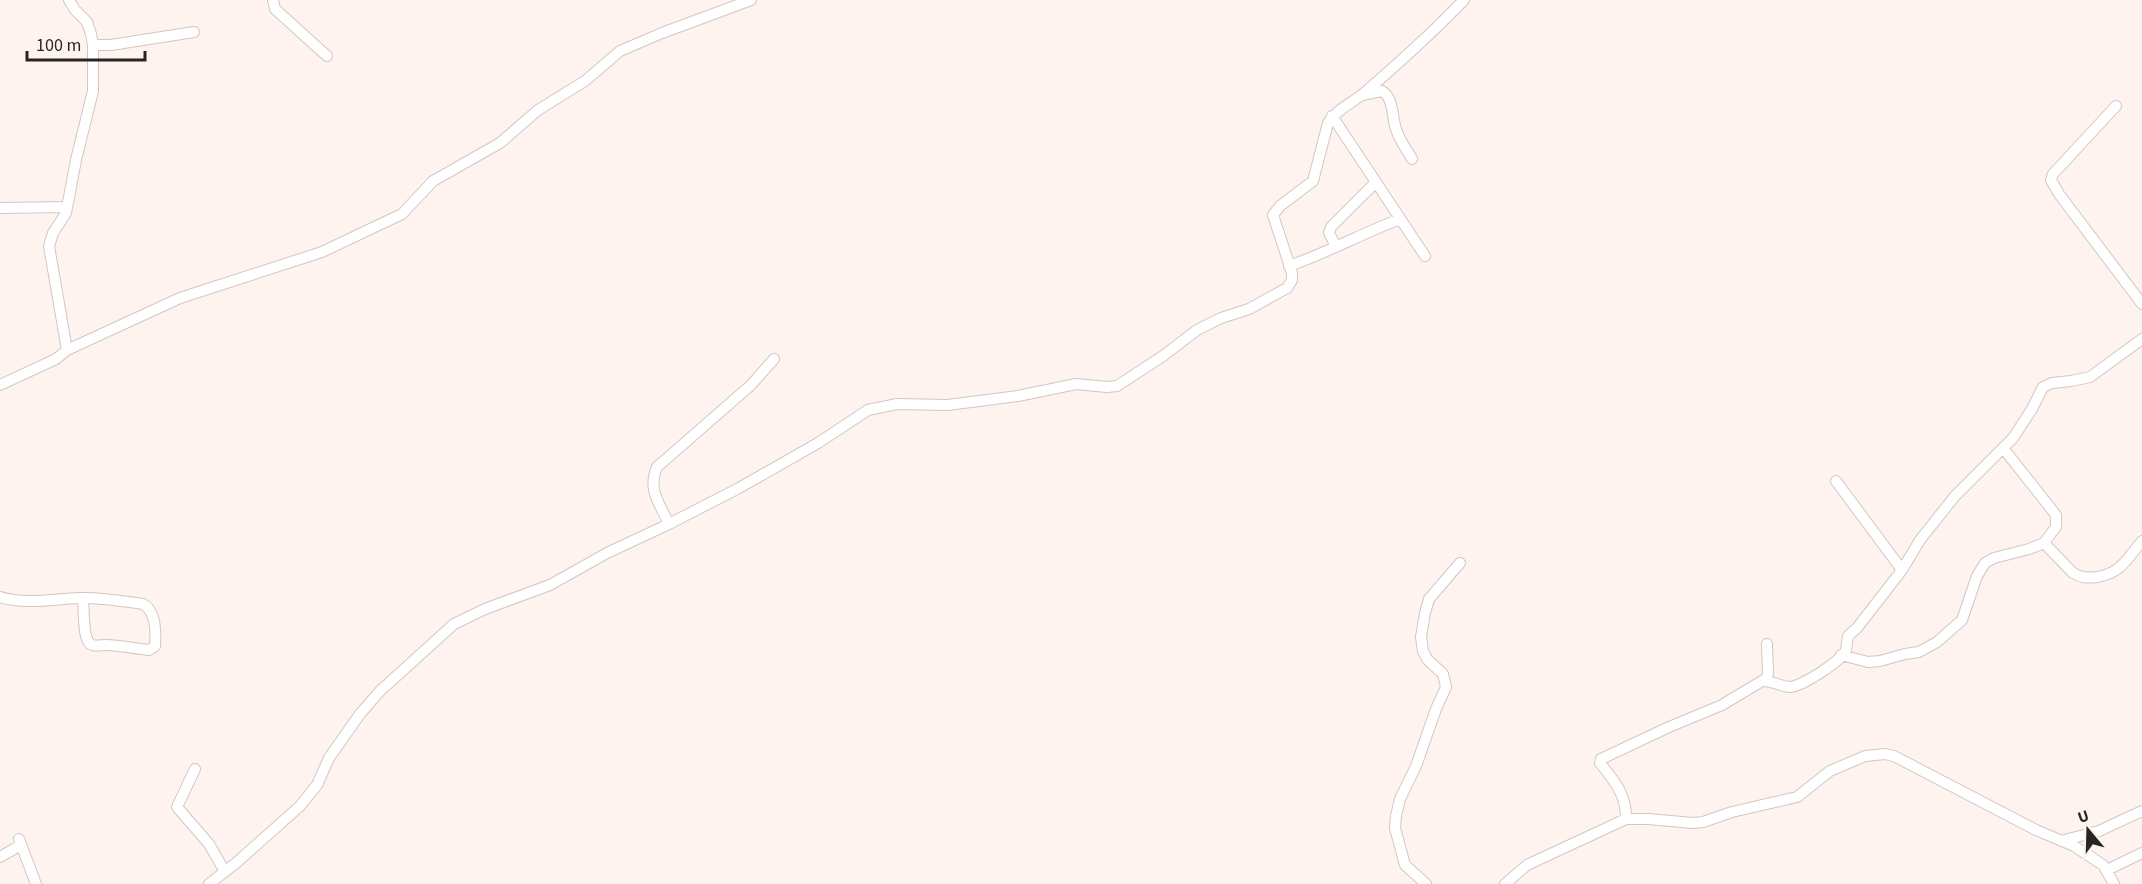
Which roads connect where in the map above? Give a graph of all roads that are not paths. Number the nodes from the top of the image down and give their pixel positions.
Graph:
1 (69, 0) edge
2 (273, 0) edge
3 (751, 0) edge
4 (1464, 0) edge
5 (726, 4) edge
6 (194, 33) dead end
7 (93, 45) junction
8 (327, 56) dead end
9 (1361, 95) junction
10 (2116, 106) dead end
11 (1332, 116) junction
12 (1412, 159) dead end
13 (1376, 182) junction
14 (67, 207) junction
15 (0, 208) edge
16 (1400, 219) junction
17 (1336, 246) junction
18 (1425, 256) dead end
19 (1289, 266) junction
20 (2142, 304) edge
21 (2142, 339) edge
22 (67, 350) junction
23 (774, 359) dead end
24 (0, 386) edge
25 (2003, 448) junction
26 (1836, 481) dead end
27 (669, 525) junction
28 (2142, 541) edge
29 (2044, 543) junction
30 (1460, 562) dead end
31 (1902, 570) junction
32 (0, 597) edge
33 (83, 598) junction
34 (1767, 644) dead end
35 (1840, 655) junction
36 (1766, 680) junction
37 (195, 770) dead end
38 (2142, 811) edge
39 (1626, 819) junction
40 (2061, 841) junction
41 (2142, 853) edge
42 (0, 857) edge
43 (2107, 870) junction
44 (225, 872) junction
45 (36, 884) edge
46 (209, 884) edge
47 (1426, 884) edge
48 (1505, 884) edge
49 (2114, 884) edge

1 - 7 street
2 - 8 street
3 - 5 street
4 - 9 street
5 - 22 street
6 - 7 street
7 - 14 street
9 - 11 street
9 - 12 street
10 - 20 street
11 - 13 street
11 - 19 street
13 - 16 street
13 - 17 street
14 - 15 street
14 - 22 street
16 - 17 street
16 - 18 street
17 - 19 street
19 - 27 street
21 - 25 street
22 - 24 street
23 - 27 street
25 - 29 street
25 - 31 street
26 - 31 street
27 - 44 street
28 - 29 street
29 - 35 street
30 - 47 street
31 - 35 street
32 - 33 street
33 - 33 street
34 - 36 street
35 - 36 street
36 - 39 street
37 - 44 street
38 - 40 street
39 - 40 street
39 - 48 street
40 - 43 street
41 - 43 street
42 - 45 street
43 - 49 street
44 - 46 street

